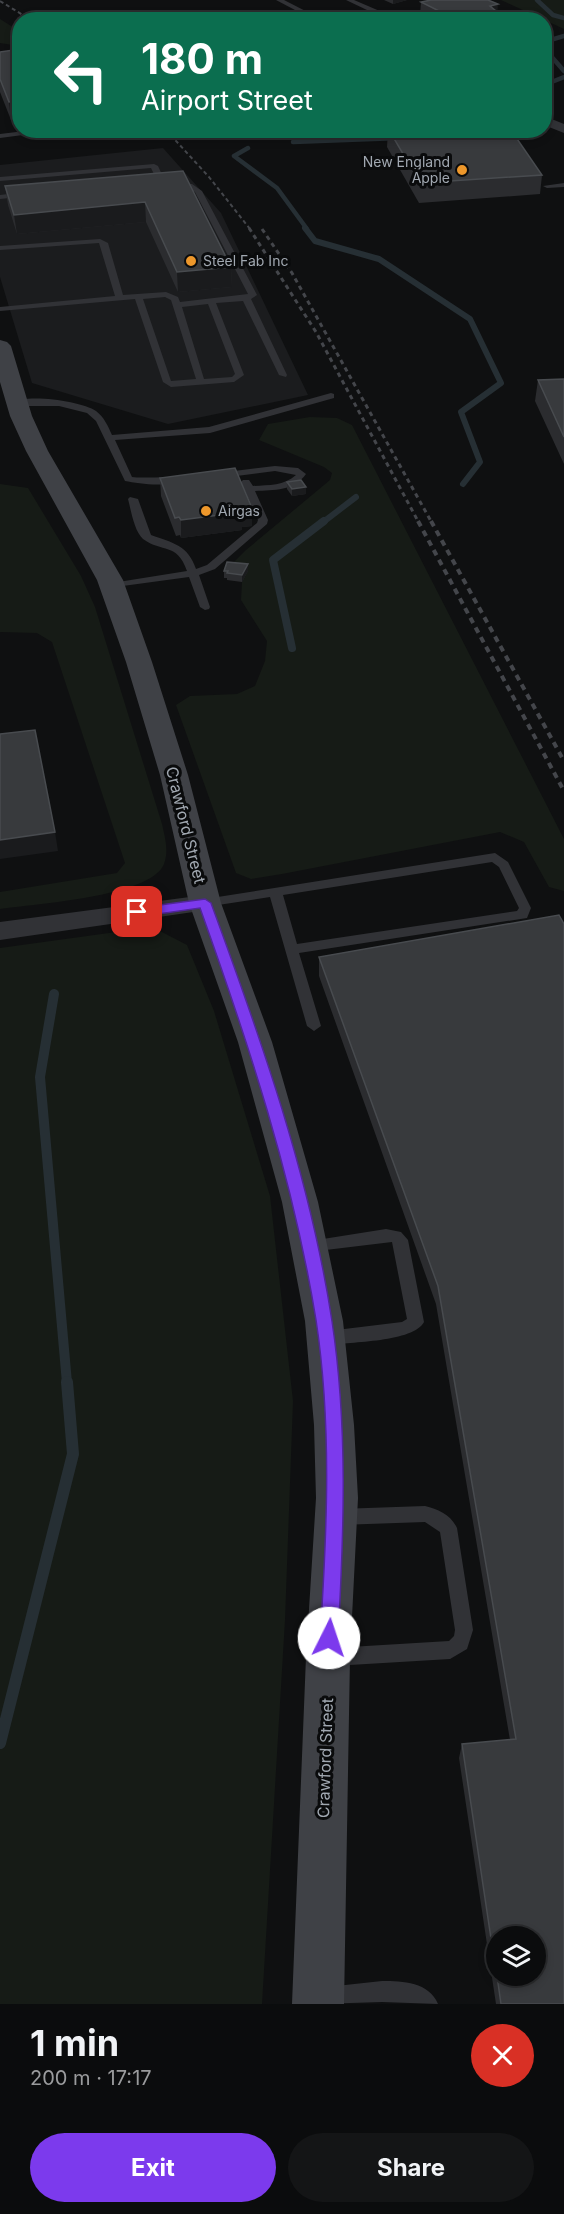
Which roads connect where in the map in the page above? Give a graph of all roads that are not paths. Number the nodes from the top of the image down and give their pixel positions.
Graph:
1 (279, 0) edge
2 (349, 0) edge
3 (304, 12) edge
4 (378, 12) edge
5 (21, 177) junction
6 (0, 179) edge
7 (158, 181) junction
8 (142, 183) edge
9 (564, 185) edge
10 (547, 186) dead end
11 (38, 193) edge
12 (26, 194) junction
13 (0, 197) edge
14 (0, 248) edge
15 (138, 295) junction
16 (119, 297) junction
17 (246, 298) junction
18 (211, 301) junction
19 (176, 305) junction
20 (0, 309) edge
21 (0, 346) edge
22 (283, 375) dead end
23 (201, 382) junction
24 (332, 396) dead end
25 (16, 403) junction
26 (108, 438) junction
27 (242, 473) junction
28 (206, 476) edge
29 (194, 478) edge
30 (249, 489) junction
31 (133, 500) dead end
32 (193, 573) junction
33 (112, 585) junction
34 (205, 607) dead end
35 (275, 891) junction
36 (205, 903) junction
37 (0, 931) edge
38 (293, 949) junction
39 (314, 1026) dead end
40 (309, 1246) junction
41 (326, 1338) junction
42 (336, 1517) junction
43 (328, 1657) junction
44 (318, 2001) edge
45 (428, 2004) edge

1 - 3 lane
2 - 4 lane
5 - 6 lane
5 - 7 lane
5 - 12 lane
7 - 8 lane
7 - 17 lane
9 - 10 lane
11 - 12 lane
12 - 13 lane
14 - 16 lane
15 - 16 lane
15 - 19 lane
15 - 23 lane
16 - 20 lane
17 - 18 lane
17 - 22 lane
18 - 19 lane
18 - 23 lane
19 - 23 lane
21 - 25 main road, Crawford Street
24 - 26 lane
25 - 26 lane
25 - 33 main road, Crawford Street
26 - 29 lane
27 - 28 lane
27 - 30 lane
27 - 30 lane
30 - 32 lane
31 - 32 lane
32 - 33 lane
32 - 34 lane
33 - 36 main road, Crawford Street
35 - 36 lane
35 - 38 lane
35 - 38 lane
36 - 37 street
36 - 40 main road, Crawford Street
38 - 39 lane
40 - 41 main road, Crawford Street
40 - 41 lane
41 - 42 main road, Crawford Street
42 - 43 main road, Crawford Street
42 - 43 lane
43 - 44 main road, Crawford Street
44 - 45 lane

